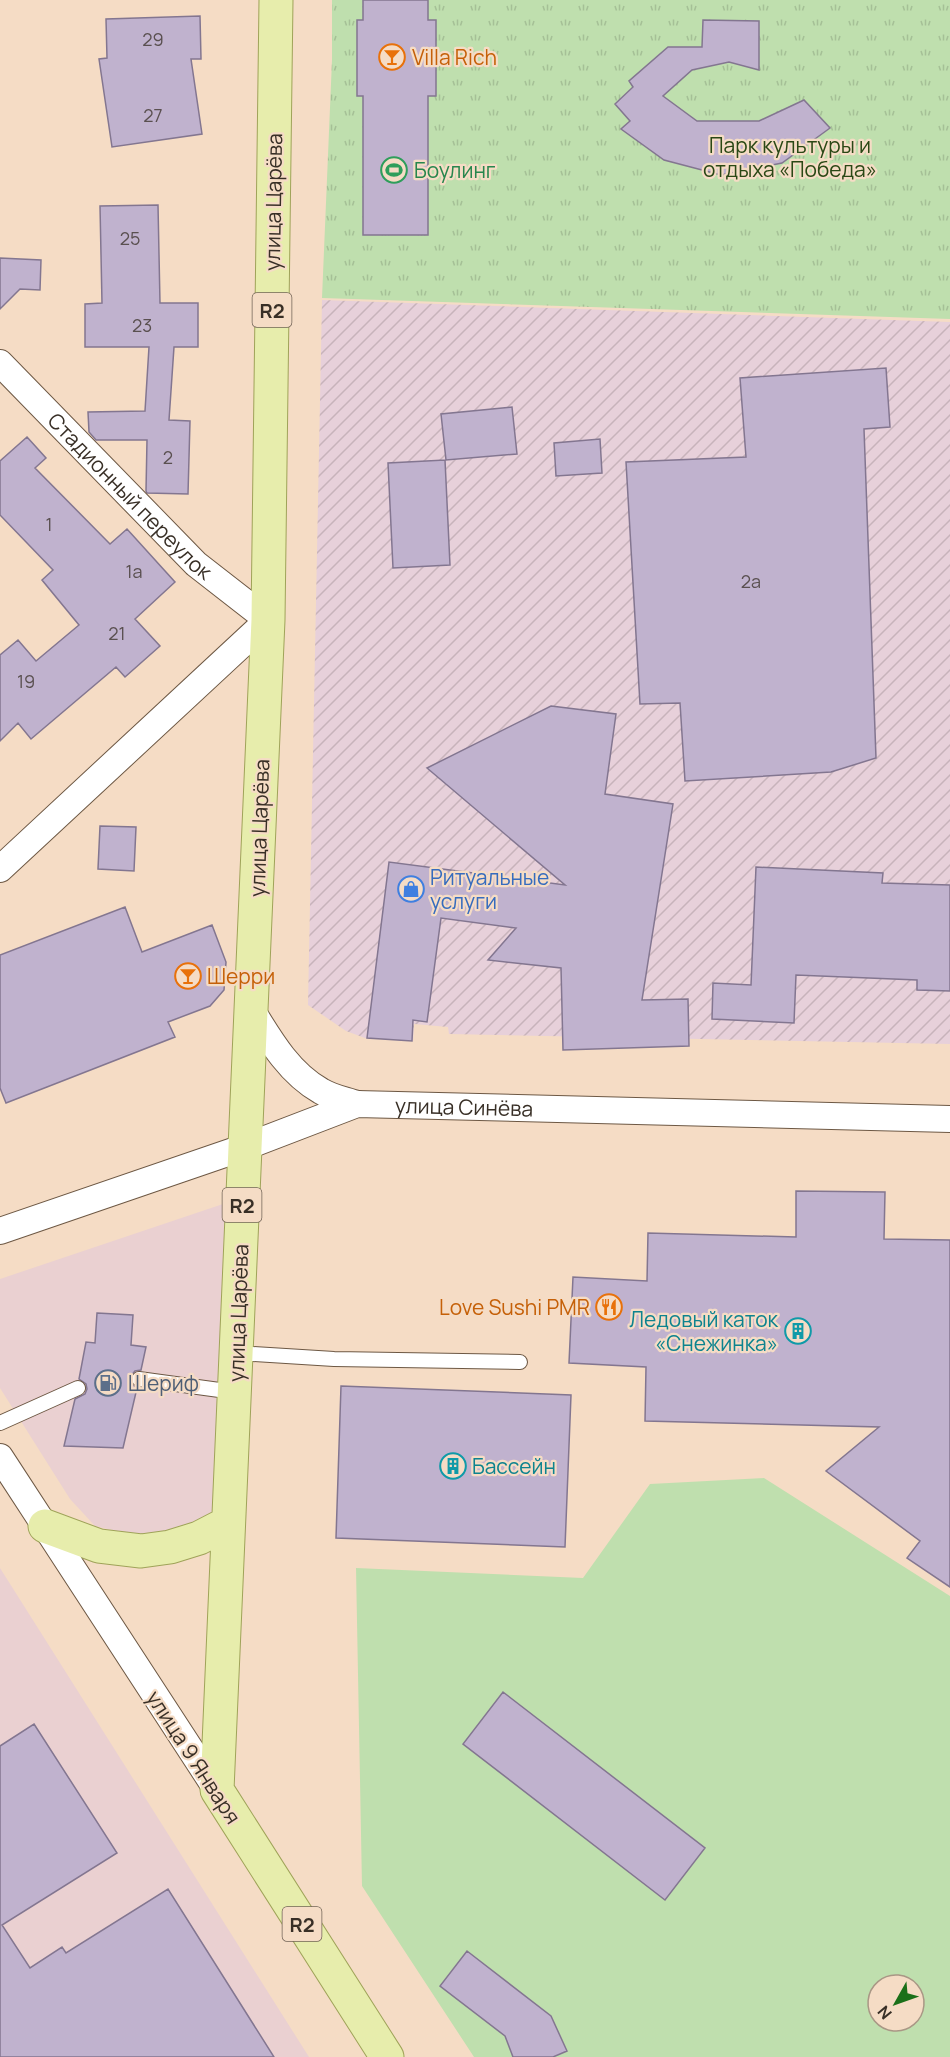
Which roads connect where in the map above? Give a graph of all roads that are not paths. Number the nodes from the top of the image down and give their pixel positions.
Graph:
1 (276, 0) edge
2 (0, 363) edge
3 (268, 620) junction
4 (0, 870) edge
5 (251, 1009) junction
6 (357, 1104) junction
7 (950, 1119) edge
8 (245, 1147) junction
9 (0, 1231) edge
10 (236, 1353) junction
11 (520, 1362) dead end
12 (139, 1379) dead end
13 (78, 1388) dead end
14 (234, 1392) junction
15 (0, 1423) edge
16 (0, 1457) edge
17 (228, 1523) junction
18 (45, 1526) junction
19 (217, 1791) junction
20 (387, 2057) edge

1 - 3 main road, улица Царёва / R2
2 - 3 street, Стадионный переулок
3 - 4 street
3 - 5 main road, улица Царёва / R2
5 - 6 street
5 - 8 main road, улица Царёва / R2
6 - 7 street, улица Синёва
6 - 8 street, улица Синёва
8 - 9 street, улица Синёва
8 - 10 main road, улица Царёва / R2
10 - 11 lane
10 - 14 main road, улица Царёва / R2
12 - 14 lane
13 - 15 lane
14 - 17 main road, улица Царёва / R2
16 - 18 street, улица 9 Января
17 - 18 main road
17 - 19 main road, улица Царёва / R2
18 - 19 street, улица 9 Января
19 - 20 main road, улица 9 Января / R2

